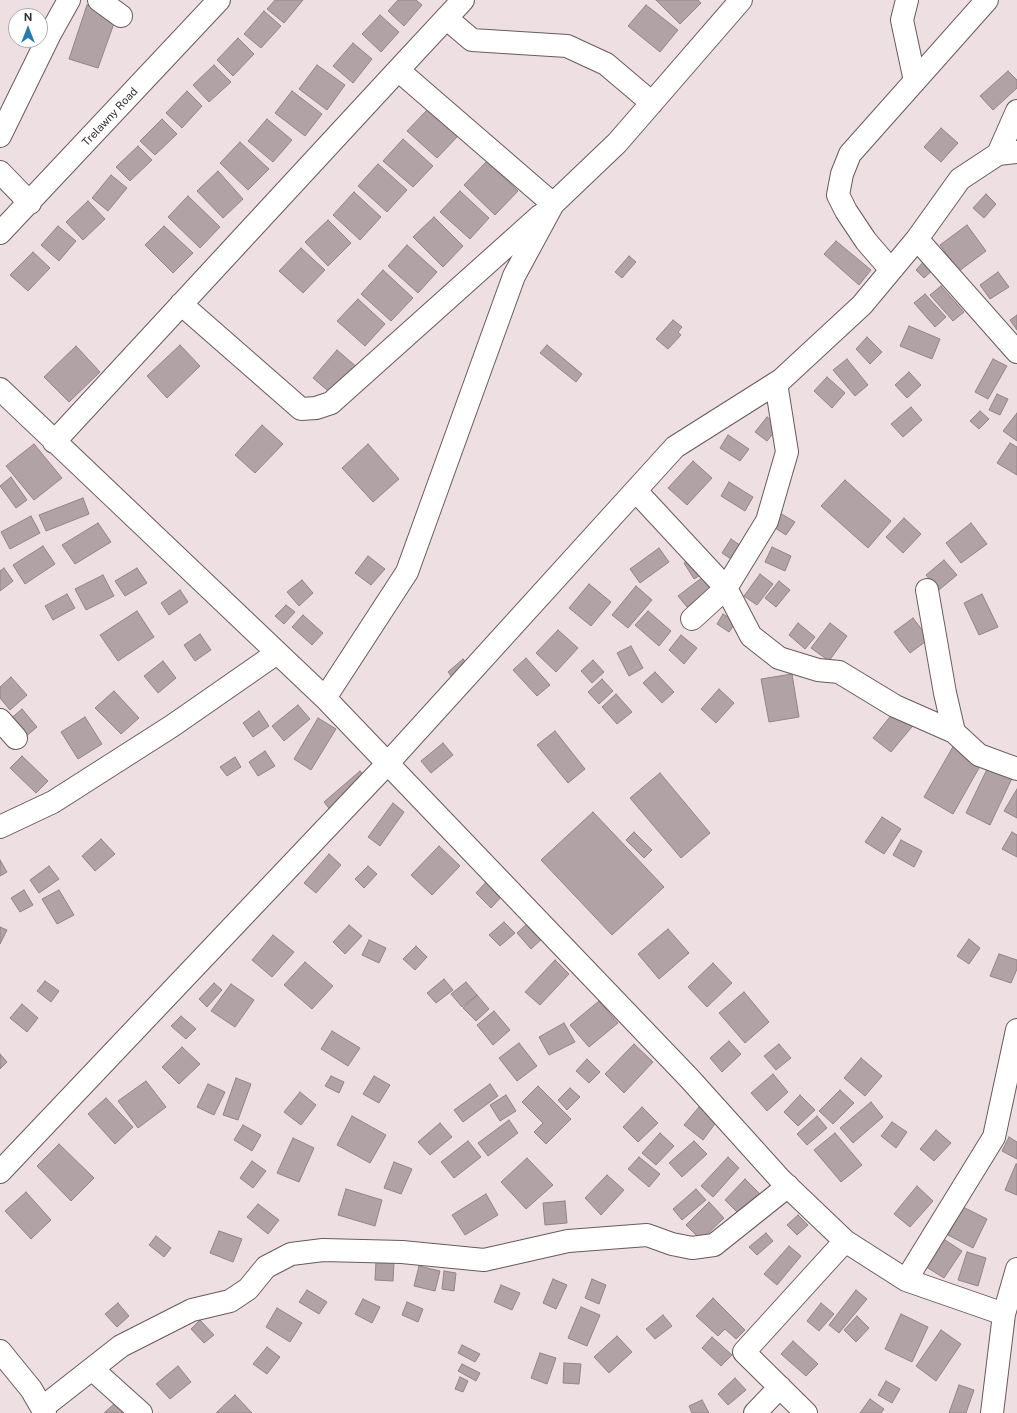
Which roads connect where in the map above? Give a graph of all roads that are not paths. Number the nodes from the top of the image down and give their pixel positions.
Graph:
1 (69, 0) edge
2 (100, 0) edge
3 (219, 0) edge
4 (463, 0) edge
5 (741, 0) edge
6 (907, 0) edge
7 (986, 0) edge
8 (121, 16) dead end
9 (446, 18) junction
10 (398, 70) junction
11 (915, 81) junction
12 (652, 103) junction
13 (1017, 111) edge
14 (0, 136) edge
15 (1007, 153) edge
16 (0, 172) edge
17 (30, 203) junction
18 (552, 204) junction
19 (0, 233) edge
20 (917, 239) junction
21 (891, 270) junction
22 (181, 304) junction
23 (1017, 352) edge
24 (776, 383) junction
25 (0, 389) edge
26 (54, 442) junction
27 (636, 491) junction
28 (726, 588) junction
29 (927, 590) dead end
30 (692, 619) dead end
31 (277, 653) junction
32 (325, 698) junction
33 (0, 720) edge
34 (954, 732) junction
35 (16, 738) dead end
36 (388, 764) junction
37 (1017, 769) edge
38 (0, 827) edge
39 (1017, 1030) edge
40 (0, 1172) edge
41 (788, 1186) junction
42 (845, 1241) junction
43 (1017, 1269) edge
44 (906, 1280) junction
45 (1004, 1314) junction
46 (0, 1351) edge
47 (92, 1369) junction
48 (780, 1387) junction
49 (43, 1411) edge
50 (141, 1413) edge
51 (755, 1413) edge
52 (806, 1413) edge
53 (992, 1413) edge

1 - 14 street
2 - 8 street
3 - 17 street, Trelawny Road
4 - 9 street
5 - 12 street
6 - 11 street
7 - 11 street
9 - 10 street
9 - 12 street
10 - 18 street
10 - 22 street
11 - 21 street
12 - 18 street
13 - 15 street
15 - 20 street
16 - 17 street
17 - 19 street, Trelawny Road
18 - 22 street
18 - 32 street
20 - 21 street
20 - 23 street
21 - 24 street
22 - 26 street
24 - 27 street
24 - 28 street
25 - 26 street
26 - 31 street
27 - 28 street
27 - 36 street
28 - 30 street
28 - 34 street
29 - 34 street
31 - 32 street
31 - 38 street
32 - 36 street
33 - 35 street
34 - 37 street
36 - 40 street
36 - 41 street
39 - 44 street
41 - 42 street
41 - 47 street
42 - 44 street
42 - 48 street
43 - 45 street
44 - 45 street
45 - 53 street
46 - 49 street
47 - 49 street
47 - 50 street
48 - 51 street
48 - 52 street

